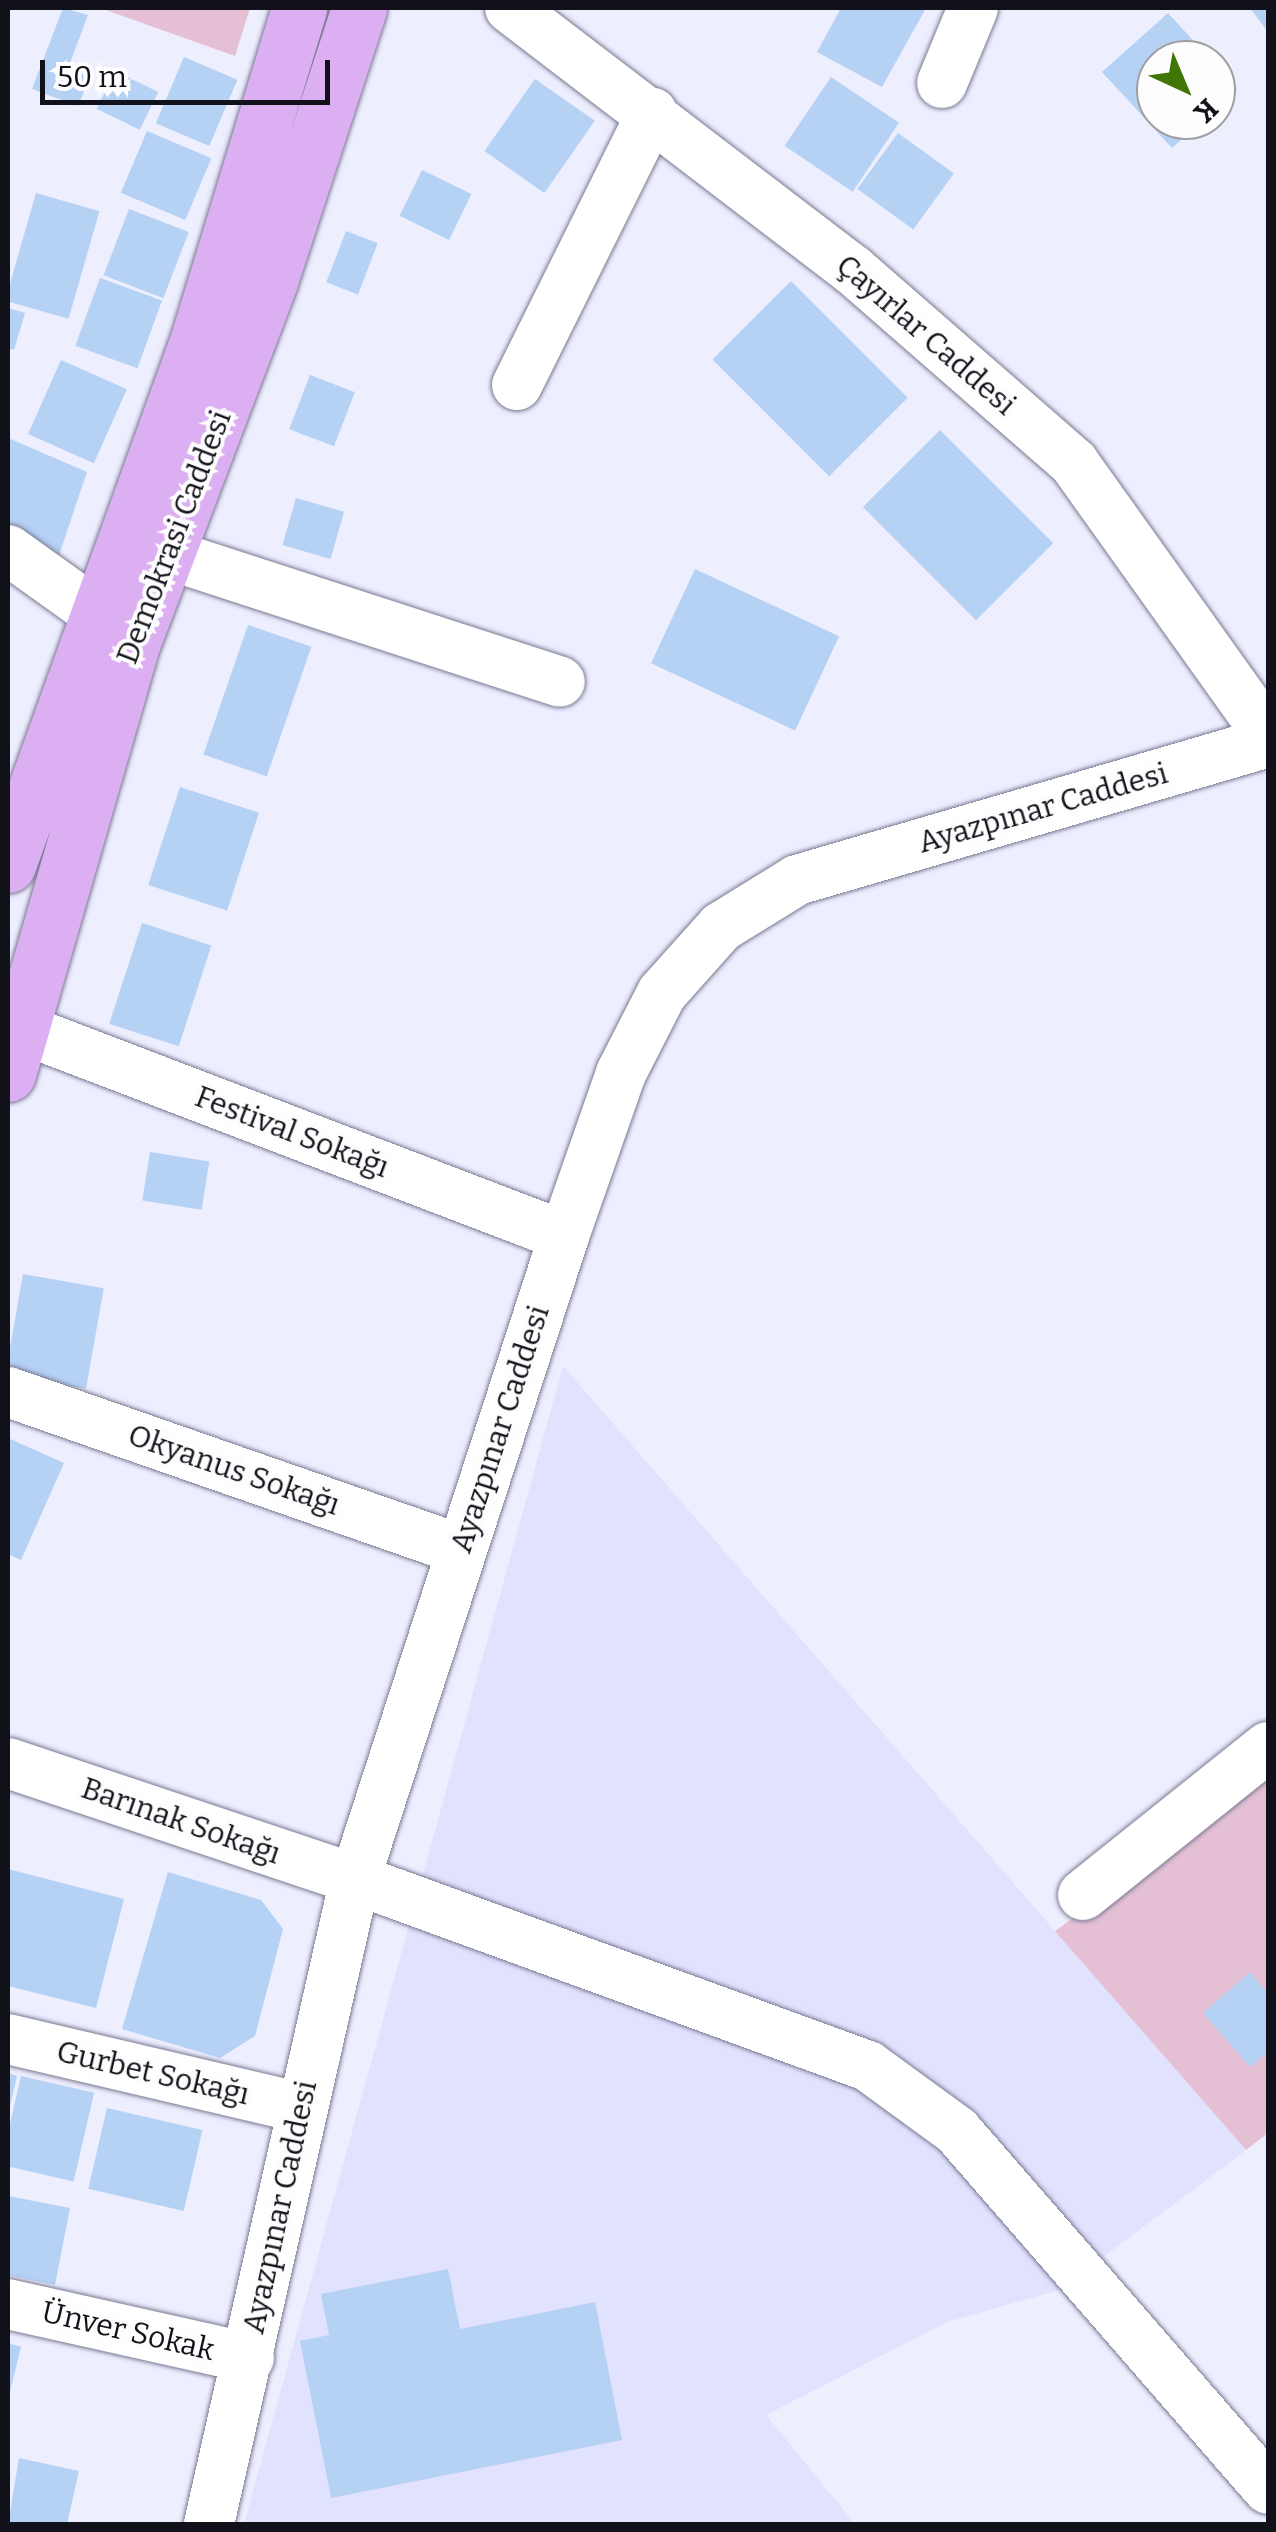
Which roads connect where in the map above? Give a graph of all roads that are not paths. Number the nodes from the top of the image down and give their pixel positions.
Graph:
1 (299, 8) edge
2 (359, 8) edge
3 (510, 8) edge
4 (973, 8) edge
5 (942, 83) dead end
6 (652, 113) junction
7 (517, 385) dead end
8 (8, 550) edge
9 (167, 554) junction
10 (96, 614) junction
11 (560, 682) dead end
12 (51, 730) junction
13 (1268, 735) edge
14 (1268, 742) edge
15 (8, 784) edge
16 (8, 864) edge
17 (14, 1051) edge
18 (564, 1236) junction
19 (8, 1392) edge
20 (460, 1549) junction
21 (1268, 1747) edge
22 (8, 1763) edge
23 (356, 1879) junction
24 (1083, 1895) dead end
25 (8, 2039) edge
26 (299, 2107) junction
27 (8, 2304) edge
28 (249, 2358) junction
29 (1268, 2489) edge
30 (209, 2524) edge

1 - 10 main road, Demokrasi Caddesi
2 - 9 main road, Demokrasi Caddesi
3 - 6 street, Çayırlar Caddesi
4 - 5 street
6 - 7 street
6 - 13 street, Çayırlar Caddesi
8 - 10 street
9 - 11 street
9 - 17 main road, Demokrasi Caddesi
10 - 12 main road, Demokrasi Caddesi
12 - 15 street
12 - 16 main road, Demokrasi Caddesi
14 - 18 street, Ayazpınar Caddesi
17 - 18 street, Festival Sokağı
18 - 20 street, Ayazpınar Caddesi
19 - 20 street, Okyanus Sokağı
20 - 23 street, Ayazpınar Caddesi
21 - 24 street
22 - 23 street, Barınak Sokağı
23 - 26 street, Ayazpınar Caddesi
23 - 29 street, Barınak Sokağı
25 - 26 street, Gurbet Sokağı
26 - 28 street, Ayazpınar Caddesi
27 - 28 street, Ünver Sokak
28 - 30 street, Ayazpınar Caddesi

